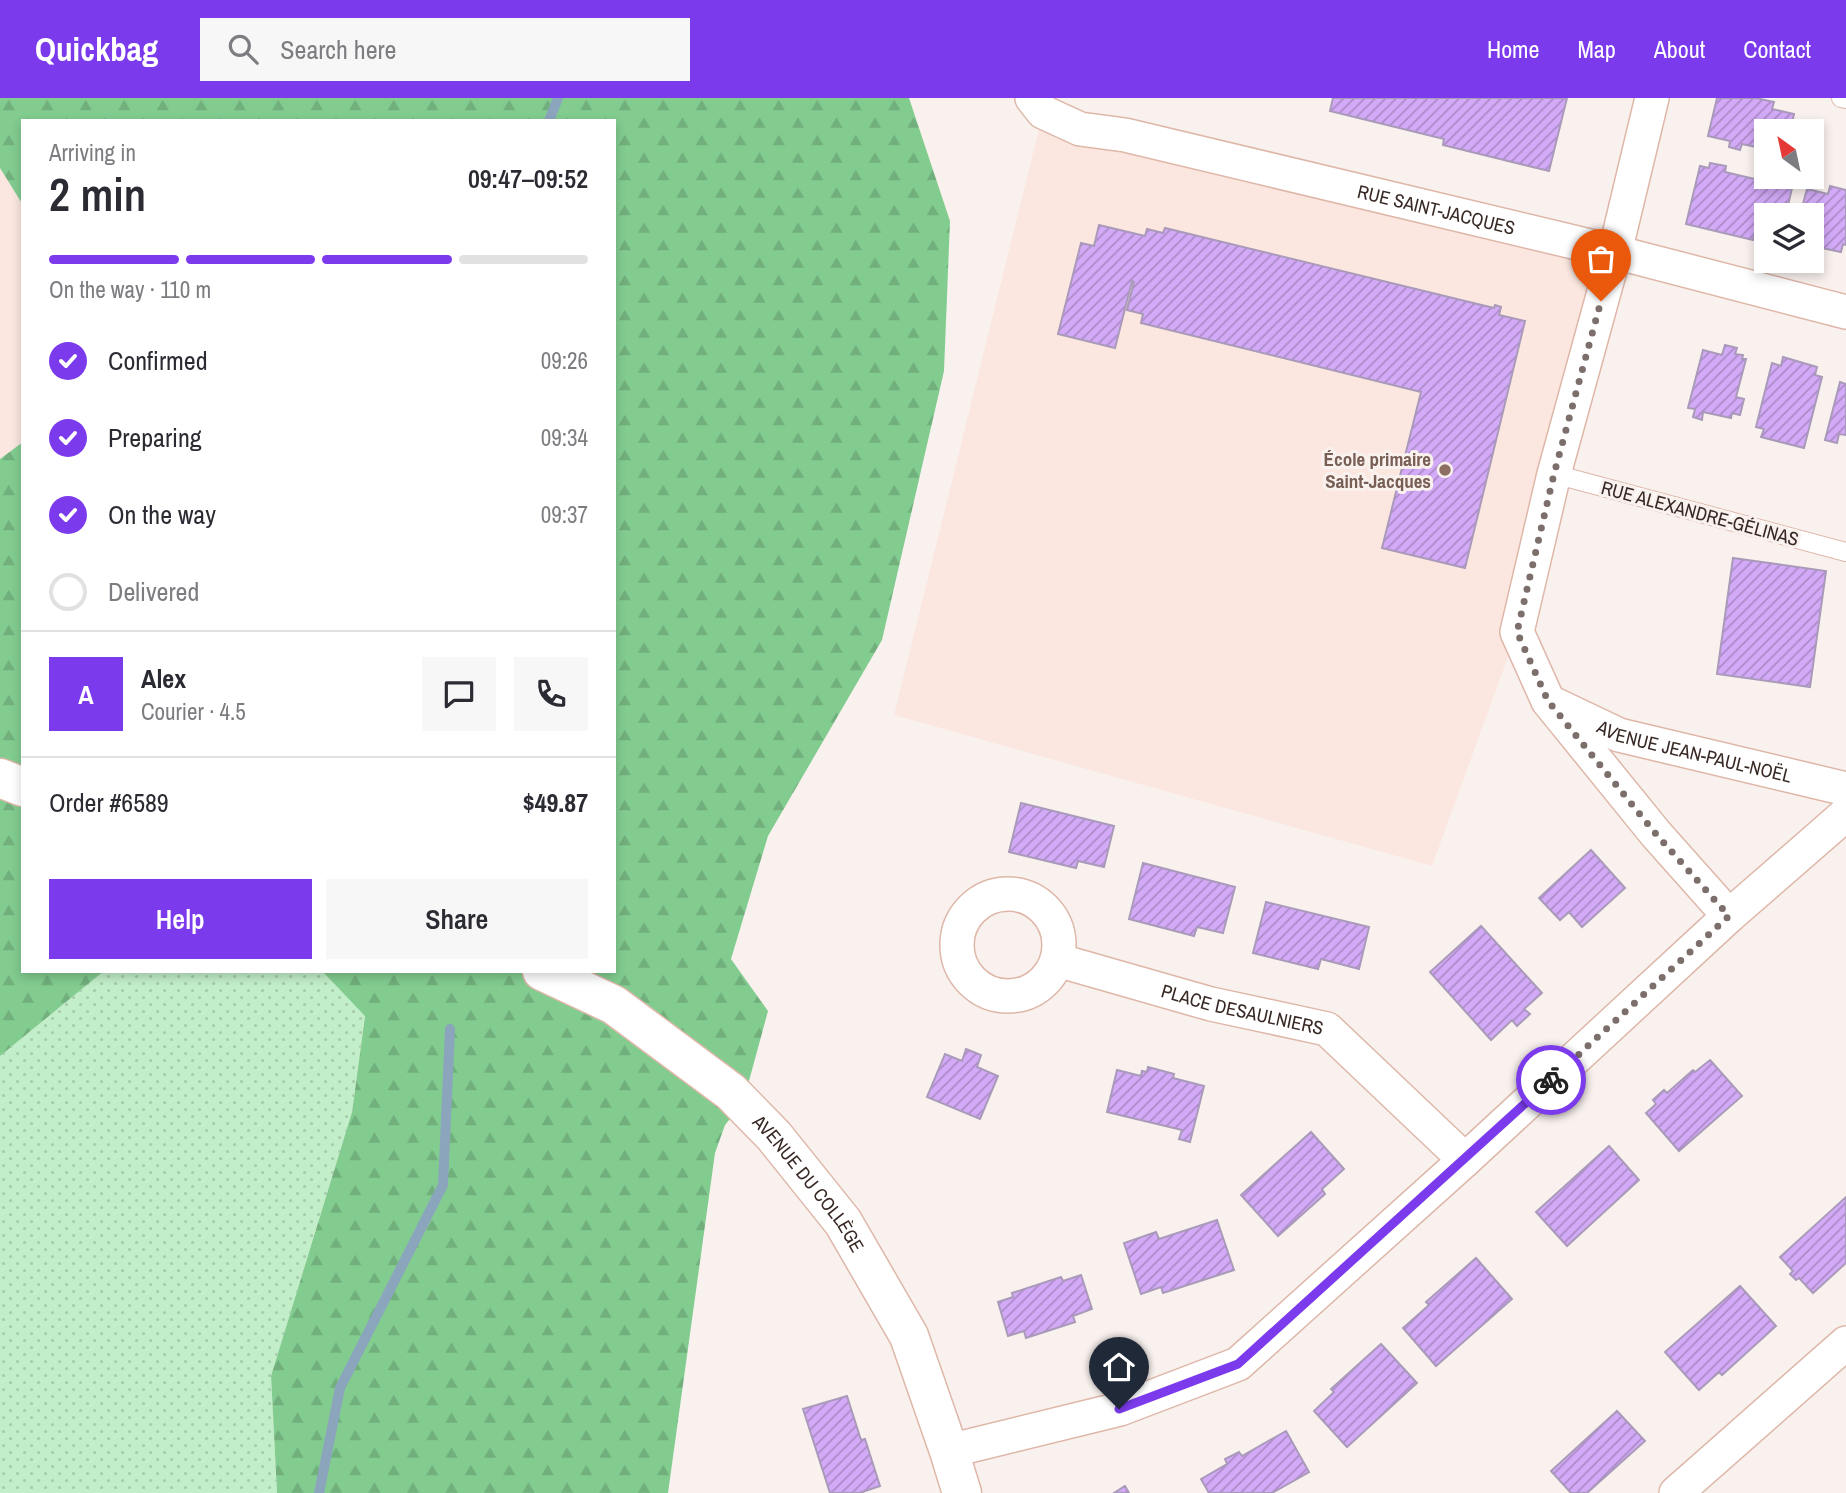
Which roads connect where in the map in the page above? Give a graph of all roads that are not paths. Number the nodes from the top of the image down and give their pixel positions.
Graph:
1 (1032, 98) edge
2 (1652, 98) edge
3 (1841, 98) edge
4 (1846, 99) edge
5 (1615, 252) junction
6 (1846, 312) edge
7 (1554, 474) junction
8 (1846, 552) edge
9 (1548, 701) junction
10 (0, 779) edge
11 (21, 785) edge
12 (1846, 789) edge
13 (1846, 814) edge
14 (1729, 916) junction
15 (1057, 960) dead end
16 (546, 973) edge
17 (1465, 1160) junction
18 (1846, 1343) edge
19 (949, 1451) junction
20 (962, 1493) edge
21 (1676, 1493) edge

1 - 5 street, RUE SAINT-JACQUES
2 - 5 street
3 - 4 lane
5 - 6 street, RUE SAINT-JACQUES
5 - 7 street
7 - 8 lane, RUE ALEXANDRE-GÉLINAS
7 - 9 street
9 - 12 street, AVENUE JEAN-PAUL-NOËL
9 - 14 street
10 - 11 street
13 - 14 street
14 - 17 street
15 - 17 street, PLACE DESAULNIERS
16 - 19 street, AVENUE DU COLLÈGE
17 - 19 street
18 - 21 street
19 - 20 street, AVENUE DU COLLÈGE

